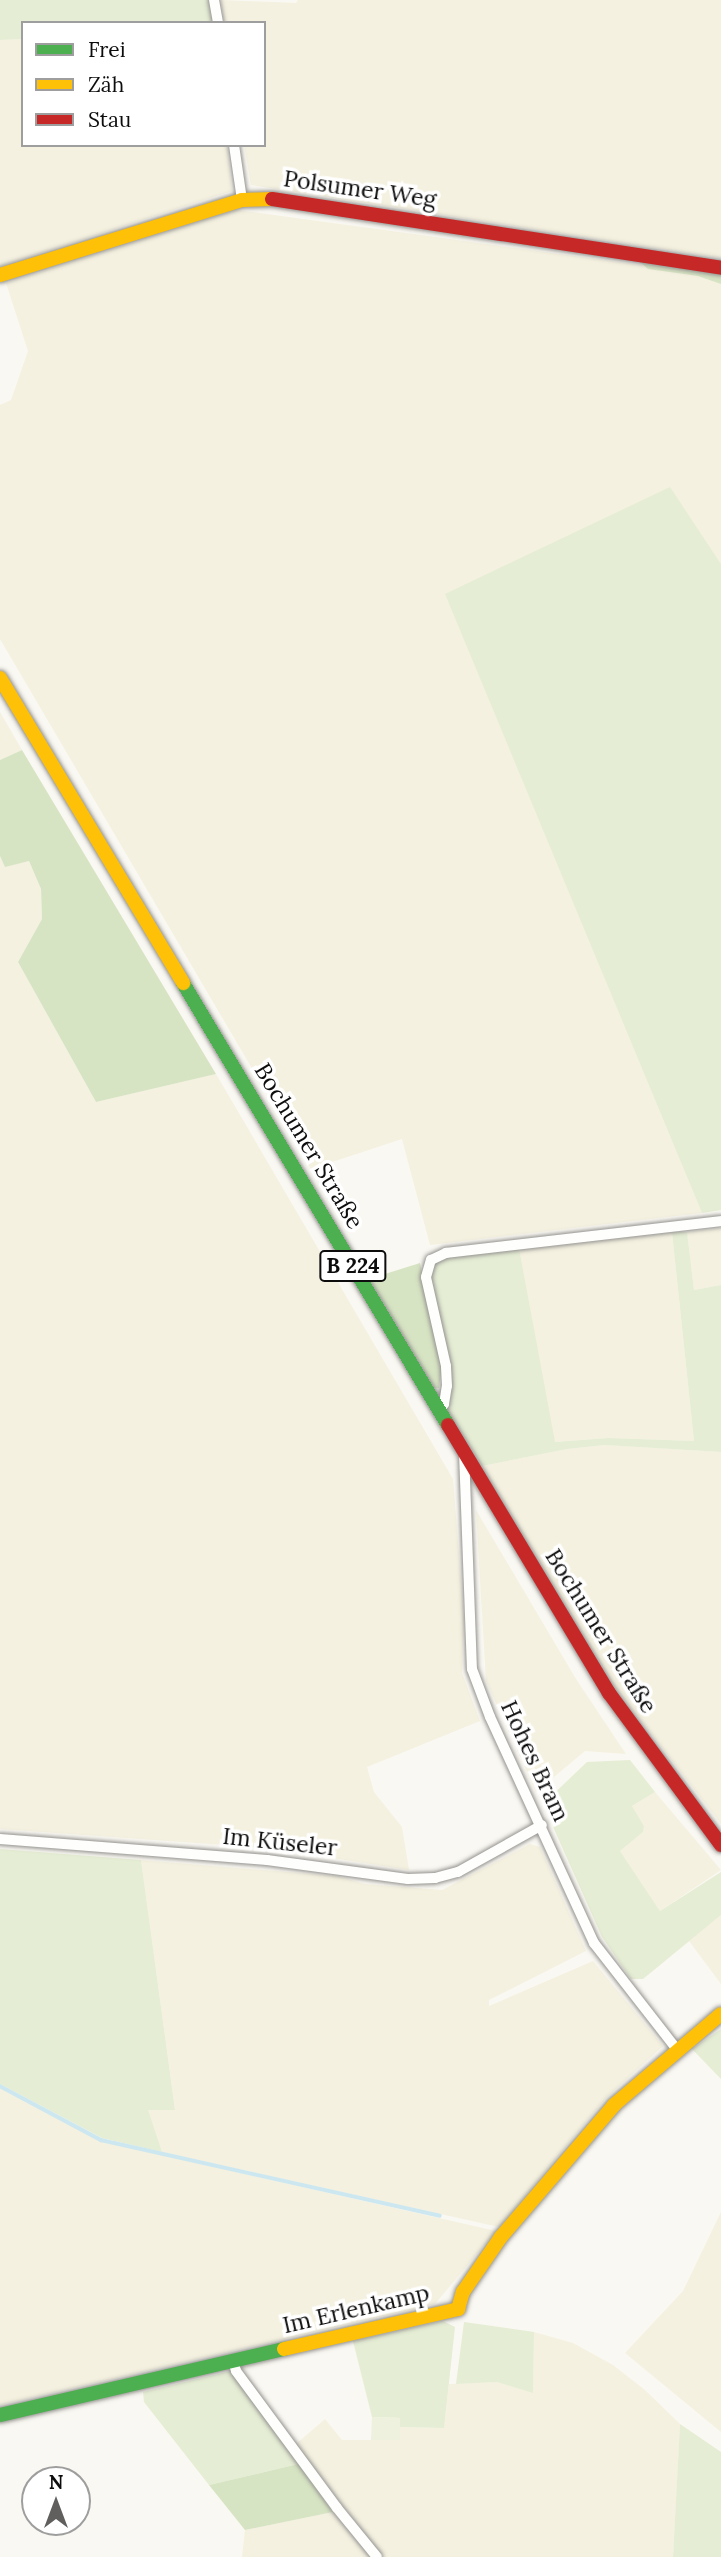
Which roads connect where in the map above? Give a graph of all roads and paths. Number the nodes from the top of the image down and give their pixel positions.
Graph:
1 (214, 0) edge
2 (218, 21) edge
3 (234, 147) edge
4 (242, 200) junction
5 (721, 268) edge
6 (0, 275) edge
7 (0, 678) edge
8 (721, 1221) edge
9 (439, 1410) junction
10 (464, 1452) junction
11 (542, 1825) junction
12 (0, 1839) edge
13 (721, 1845) edge
14 (721, 2014) edge
15 (678, 2051) junction
16 (233, 2361) junction
17 (0, 2416) edge
18 (377, 2557) edge

1 - 2 street
3 - 4 street
4 - 5 street, Polsumer Weg
4 - 6 street, Polsumer Weg
7 - 9 street, Bochumer Straße / B 224
8 - 9 street
9 - 10 street, Bochumer Straße / B 224
10 - 11 street, Hohes Bram
10 - 13 street, Bochumer Straße / B 224
11 - 12 street, Im Küseler
11 - 15 street, Hohes Bram
14 - 15 street, Im Erlenkamp
15 - 16 street, Im Erlenkamp
16 - 17 street, Im Erlenkamp
16 - 18 street

